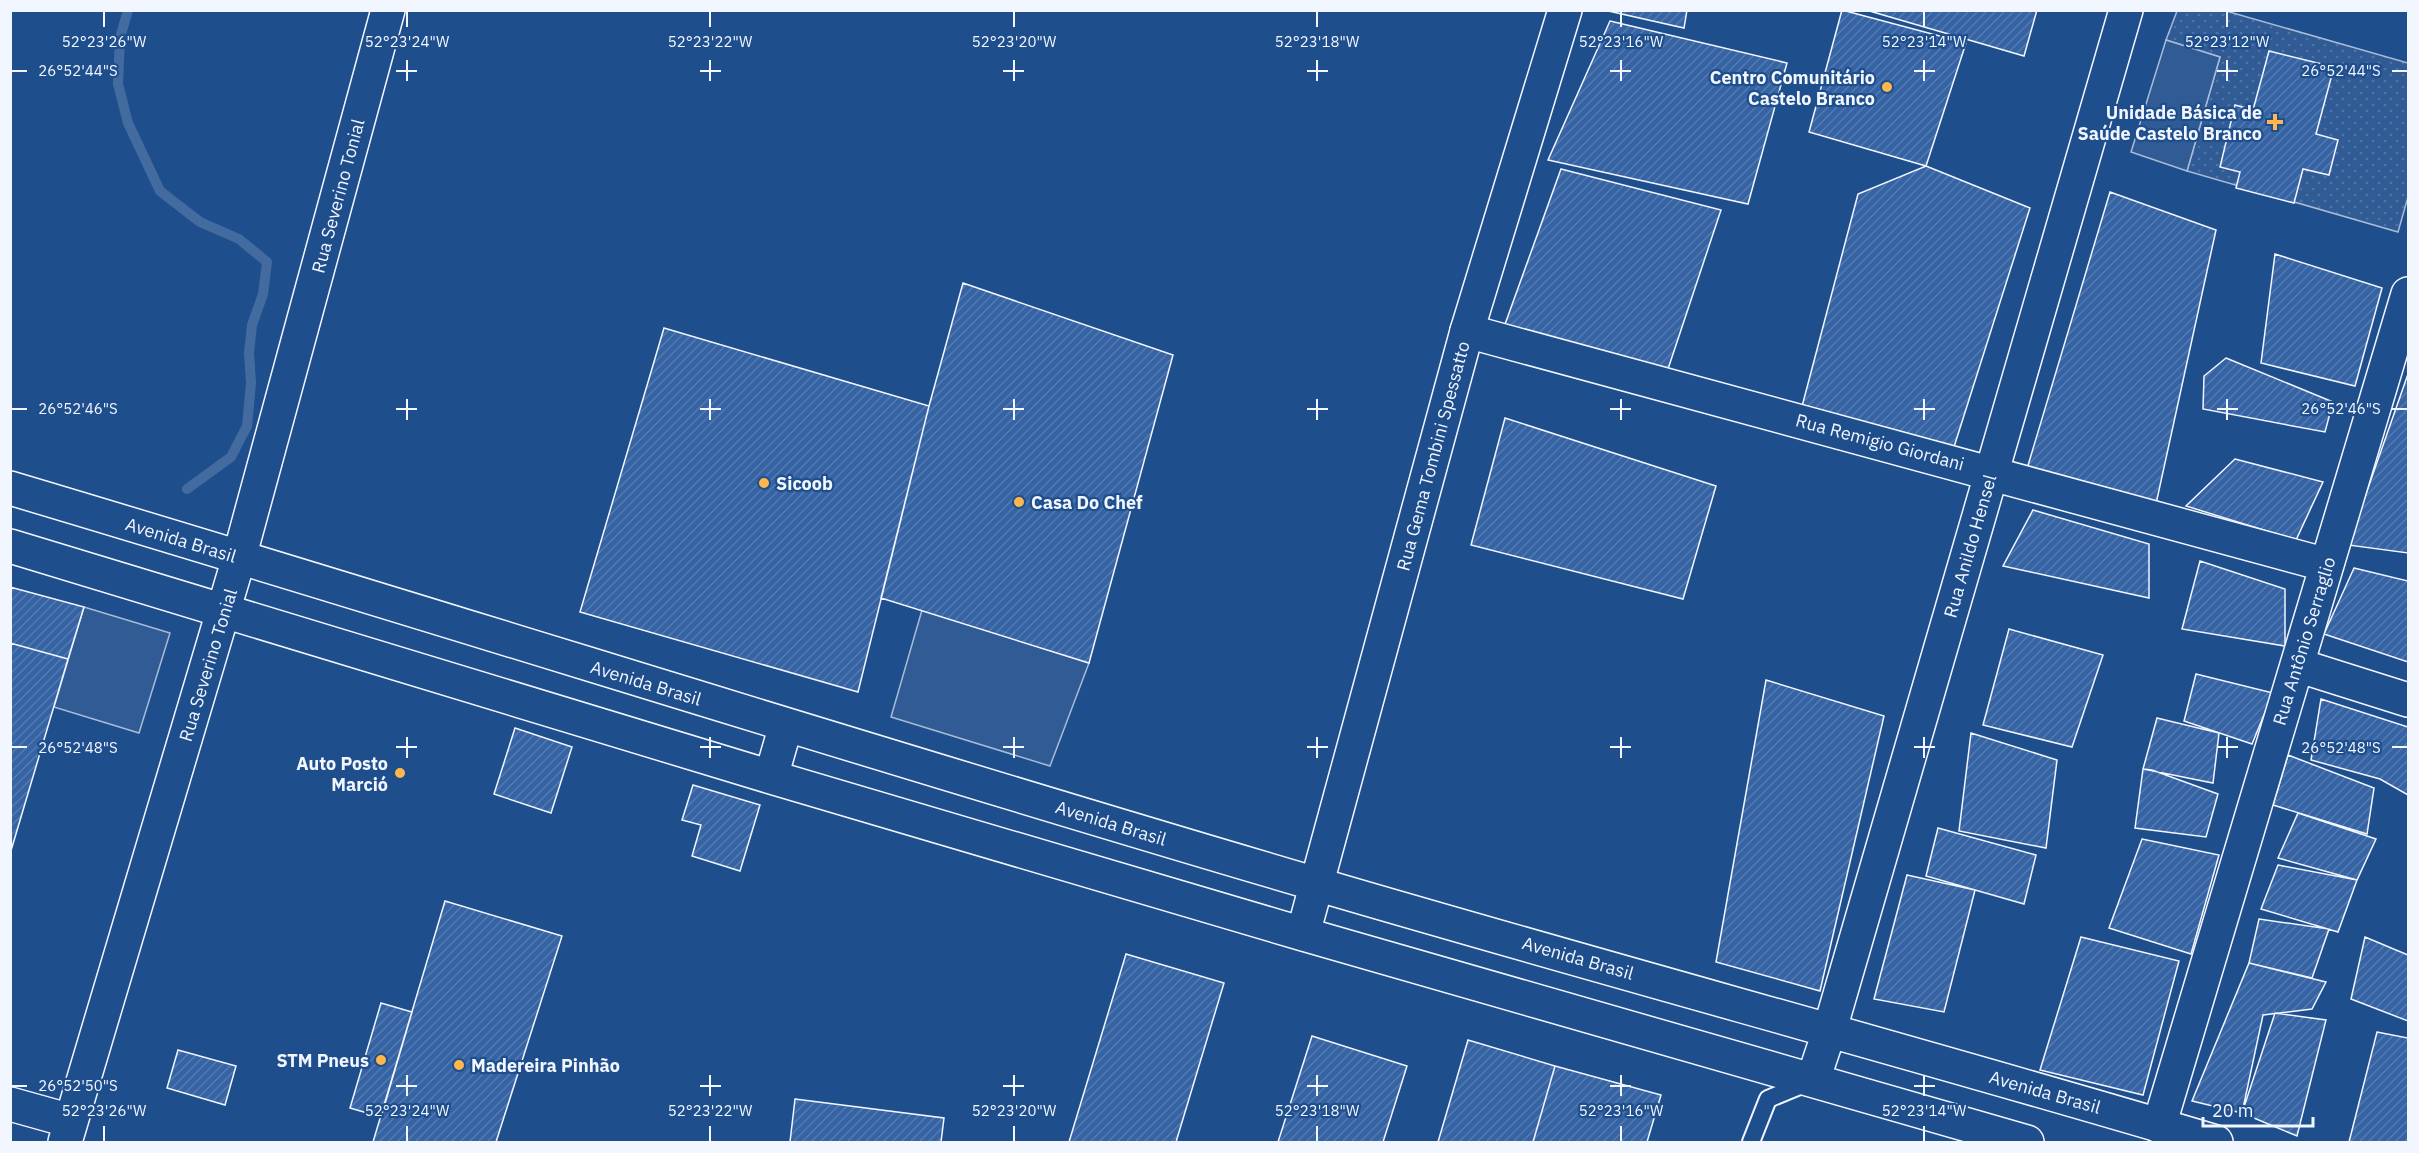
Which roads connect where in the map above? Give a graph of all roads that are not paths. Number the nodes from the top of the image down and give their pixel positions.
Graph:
1 (388, 10) edge
2 (1565, 10) edge
3 (2126, 10) edge
4 (2409, 294) edge
5 (1467, 331) junction
6 (1991, 472) junction
7 (10, 488) edge
8 (10, 546) edge
9 (239, 558) junction
10 (2327, 565) junction
11 (224, 611) junction
12 (2297, 664) junction
13 (2409, 700) edge
14 (786, 725) junction
15 (771, 777) junction
16 (1311, 908) junction
17 (1830, 1029) junction
18 (1813, 1080) junction
19 (10, 1104) edge
20 (2159, 1126) junction
21 (68, 1132) edge
22 (1750, 1143) edge
23 (2027, 1143) edge
24 (2216, 1143) edge

1 - 9 street, Rua Severino Tonial
2 - 5 street, Rua Gema Tombini Spessatto
3 - 6 street, Rua Anildo Hensel
4 - 10 street, Rua Antônio Serraglio
5 - 6 street, Rua Remigio Giordani
5 - 16 street, Rua Gema Tombini Spessatto
6 - 10 street, Rua Remigio Giordani
6 - 17 street, Rua Anildo Hensel
7 - 9 street, Avenida Brasil
8 - 11 street, Avenida Brasil
9 - 11 street, Rua Severino Tonial
9 - 14 street, Avenida Brasil
10 - 12 street, Rua Antônio Serraglio
11 - 15 street, Avenida Brasil
11 - 21 street, Rua Severino Tonial
12 - 13 street
12 - 20 street, Rua Antônio Serraglio
14 - 15 street
14 - 16 street, Avenida Brasil
15 - 16 street, Avenida Brasil
16 - 17 street, Avenida Brasil
16 - 18 street, Avenida Brasil
17 - 18 street, Rua Anildo Hensel
17 - 20 street, Avenida Brasil
18 - 22 lane
18 - 23 street, Avenida Brasil
19 - 21 street
20 - 24 street, Avenida Brasil

